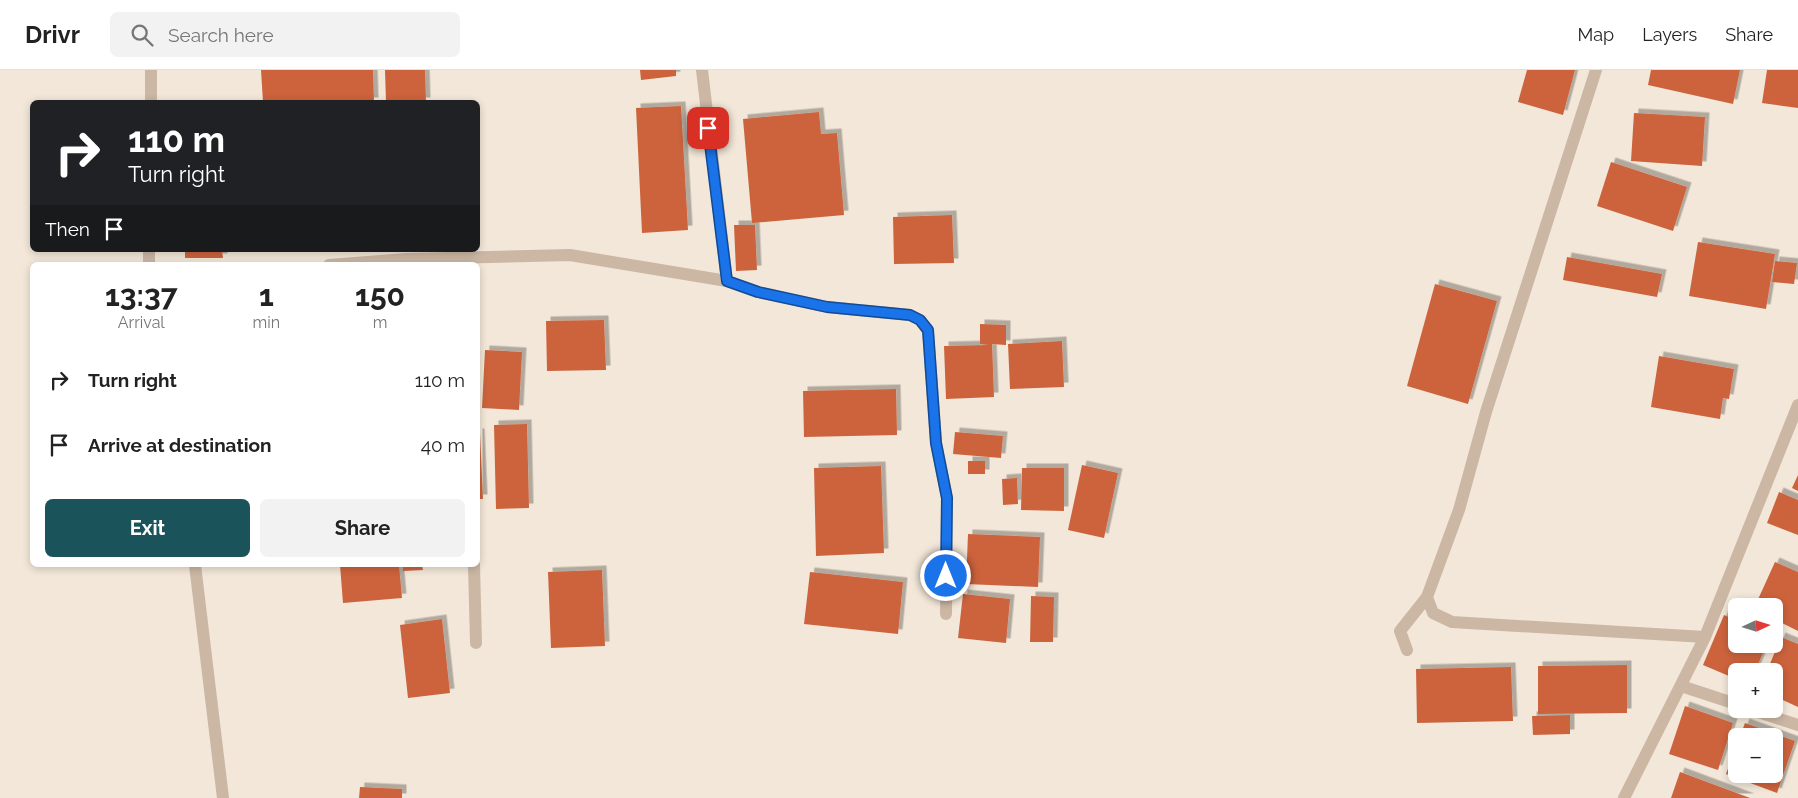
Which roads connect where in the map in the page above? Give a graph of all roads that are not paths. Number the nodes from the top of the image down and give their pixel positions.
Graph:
1 (151, 70) edge
2 (702, 70) edge
3 (1596, 70) edge
4 (150, 100) edge
5 (368, 262) edge
6 (727, 281) junction
7 (1798, 405) edge
8 (195, 567) edge
9 (474, 567) edge
10 (1428, 597) junction
11 (946, 614) dead end
12 (1705, 637) junction
13 (476, 643) dead end
14 (1406, 650) dead end
15 (1681, 686) junction
16 (1728, 701) edge
17 (1777, 718) edge
18 (1798, 725) edge
19 (223, 798) edge
20 (1624, 798) edge

1 - 4 street
2 - 6 street
3 - 10 street
5 - 6 street
6 - 11 street
7 - 12 street
8 - 19 street
9 - 13 street
10 - 12 street
10 - 14 street
12 - 15 street
15 - 16 street
15 - 20 street
17 - 18 street

